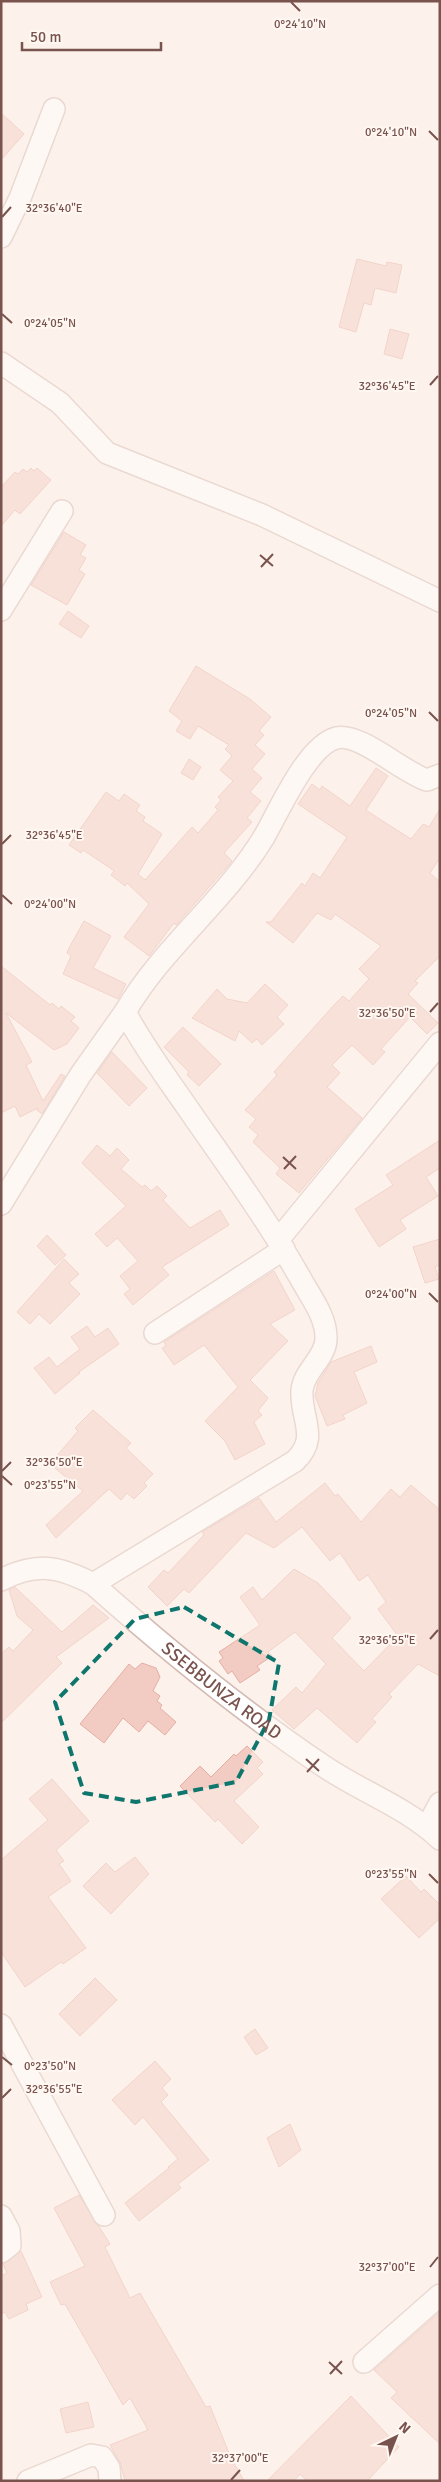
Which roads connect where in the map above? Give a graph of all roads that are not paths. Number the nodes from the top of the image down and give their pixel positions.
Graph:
1 (54, 109) dead end
2 (1, 237) edge
3 (1, 363) edge
4 (62, 511) dead end
5 (440, 601) edge
6 (1, 610) edge
7 (440, 775) edge
8 (125, 1012) junction
9 (440, 1043) edge
10 (1, 1204) edge
11 (281, 1245) junction
12 (155, 1333) dead end
13 (1, 1580) edge
14 (93, 1584) junction
15 (440, 1803) edge
16 (433, 1833) edge
17 (1, 2025) edge
18 (104, 2215) dead end
19 (1, 2216) edge
20 (1, 2252) edge
21 (440, 2295) edge
22 (364, 2362) dead end
23 (28, 2481) edge
24 (110, 2481) edge

1 - 2 street
3 - 5 street
4 - 6 street
7 - 8 street
8 - 10 street
8 - 11 street
9 - 11 street
11 - 12 street
11 - 14 street
13 - 14 street, SSEBBUNZA ROAD
14 - 16 street, SSEBBUNZA ROAD
15 - 16 street
17 - 18 street
19 - 20 street
21 - 22 street
23 - 24 street

